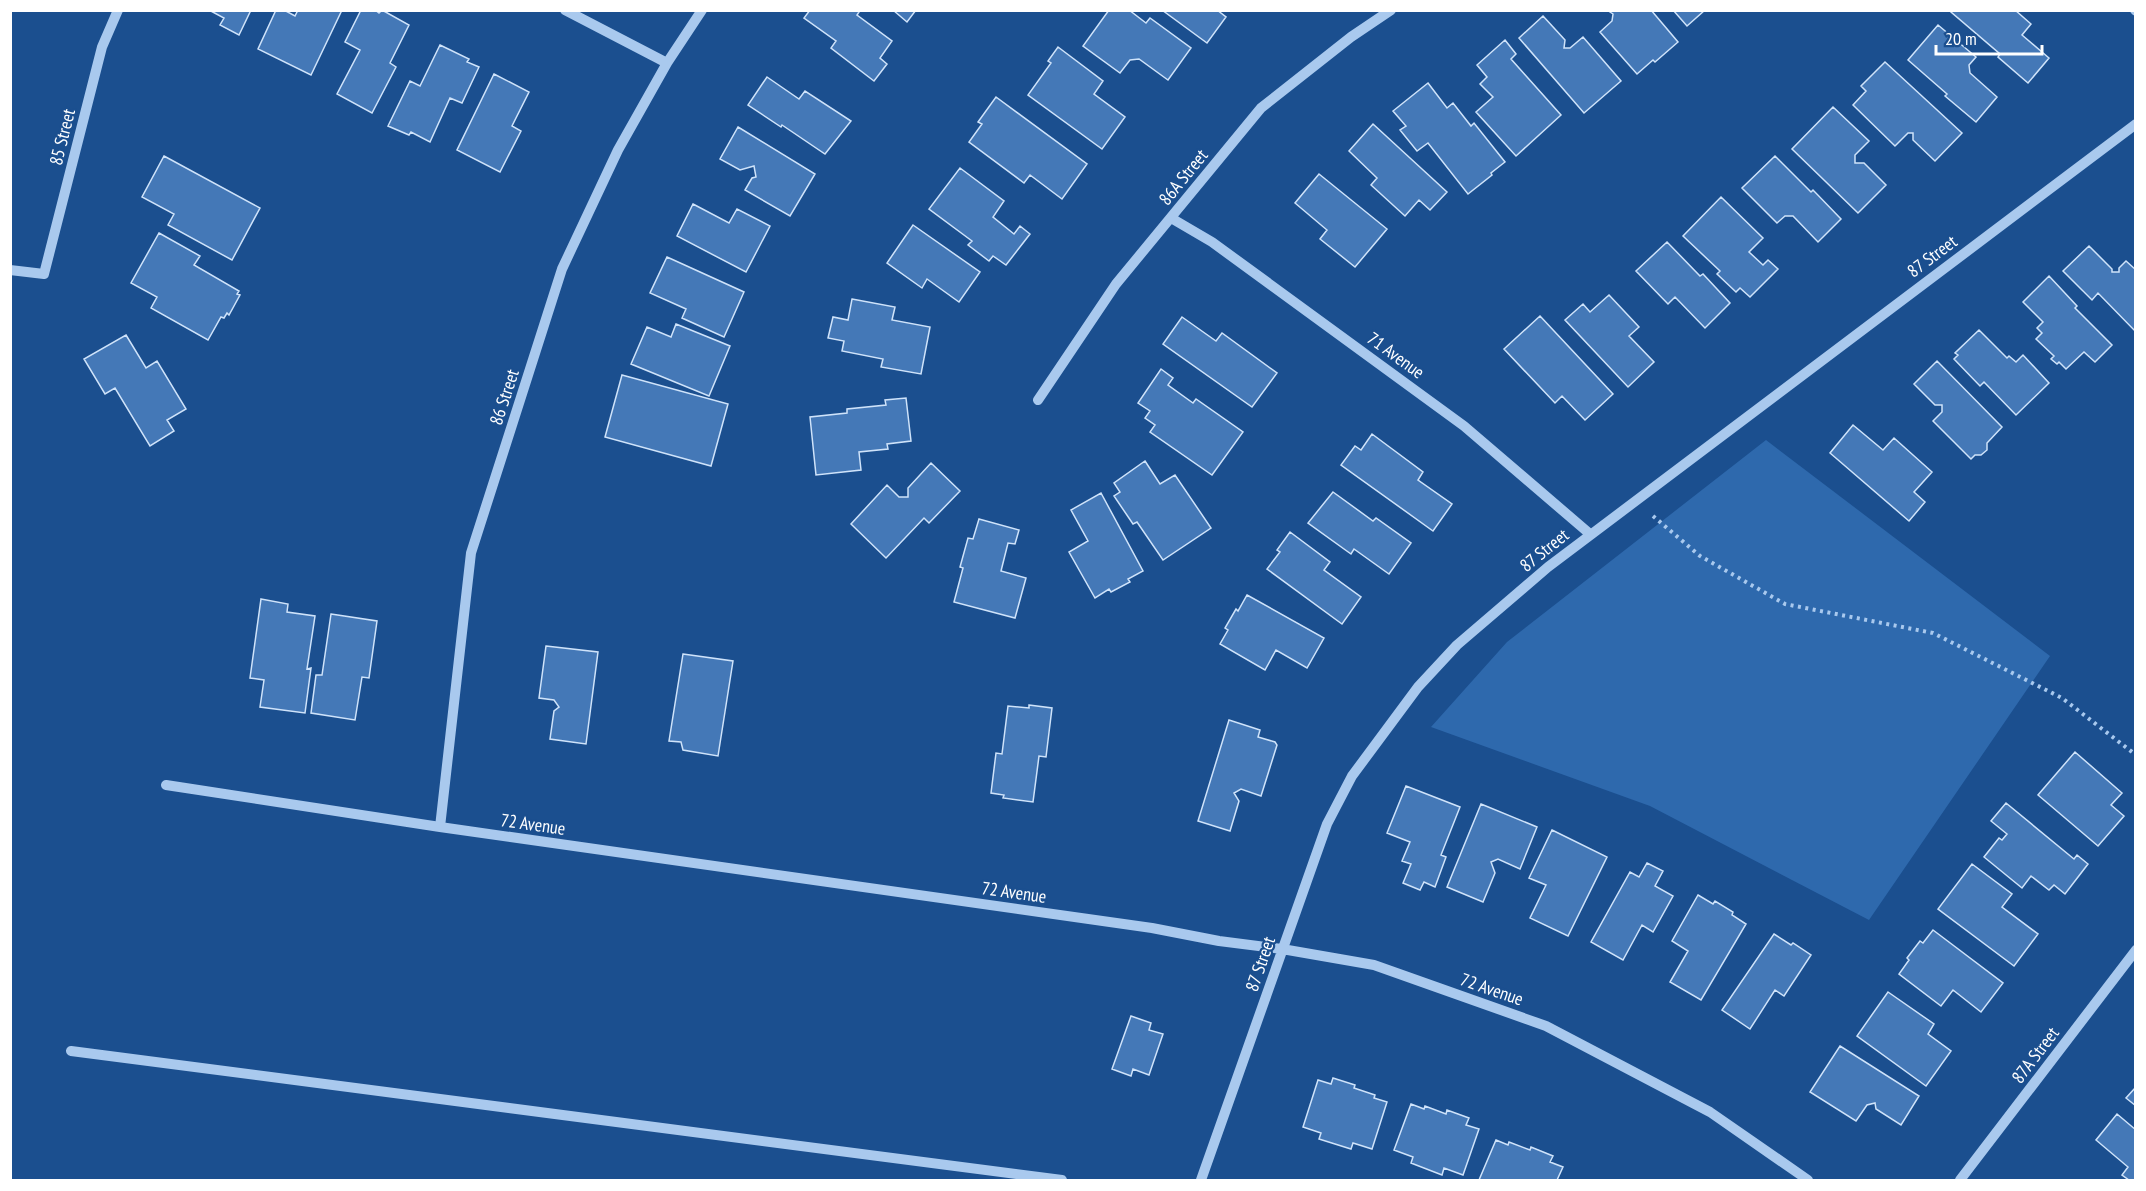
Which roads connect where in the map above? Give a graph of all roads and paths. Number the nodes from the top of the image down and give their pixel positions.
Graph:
1 (118, 10) edge
2 (565, 10) edge
3 (702, 10) edge
4 (1391, 10) edge
5 (668, 63) junction
6 (2136, 124) edge
7 (1171, 218) junction
8 (10, 270) edge
9 (1038, 400) dead end
10 (1635, 500) junction
11 (1590, 534) junction
12 (2136, 755) edge
13 (166, 785) dead end
14 (440, 827) junction
15 (1282, 949) junction
16 (2136, 950) edge
17 (71, 1051) dead end
18 (1062, 1180) edge
19 (1201, 1180) edge
20 (1808, 1180) edge
21 (1960, 1180) edge

1 - 8 street, 85 Street
2 - 5 street
3 - 5 street, 86 Street
4 - 7 street, 86A Street
5 - 14 street, 86 Street
6 - 10 street, 87 Street
7 - 9 street, 86A Street
7 - 11 street, 71 Avenue
10 - 11 street, 87 Street
10 - 12 path
11 - 15 street, 87 Street
13 - 14 street, 72 Avenue
14 - 15 street, 72 Avenue
15 - 19 street, 87 Street
15 - 20 street, 72 Avenue
16 - 21 street, 87A Street
17 - 18 street

